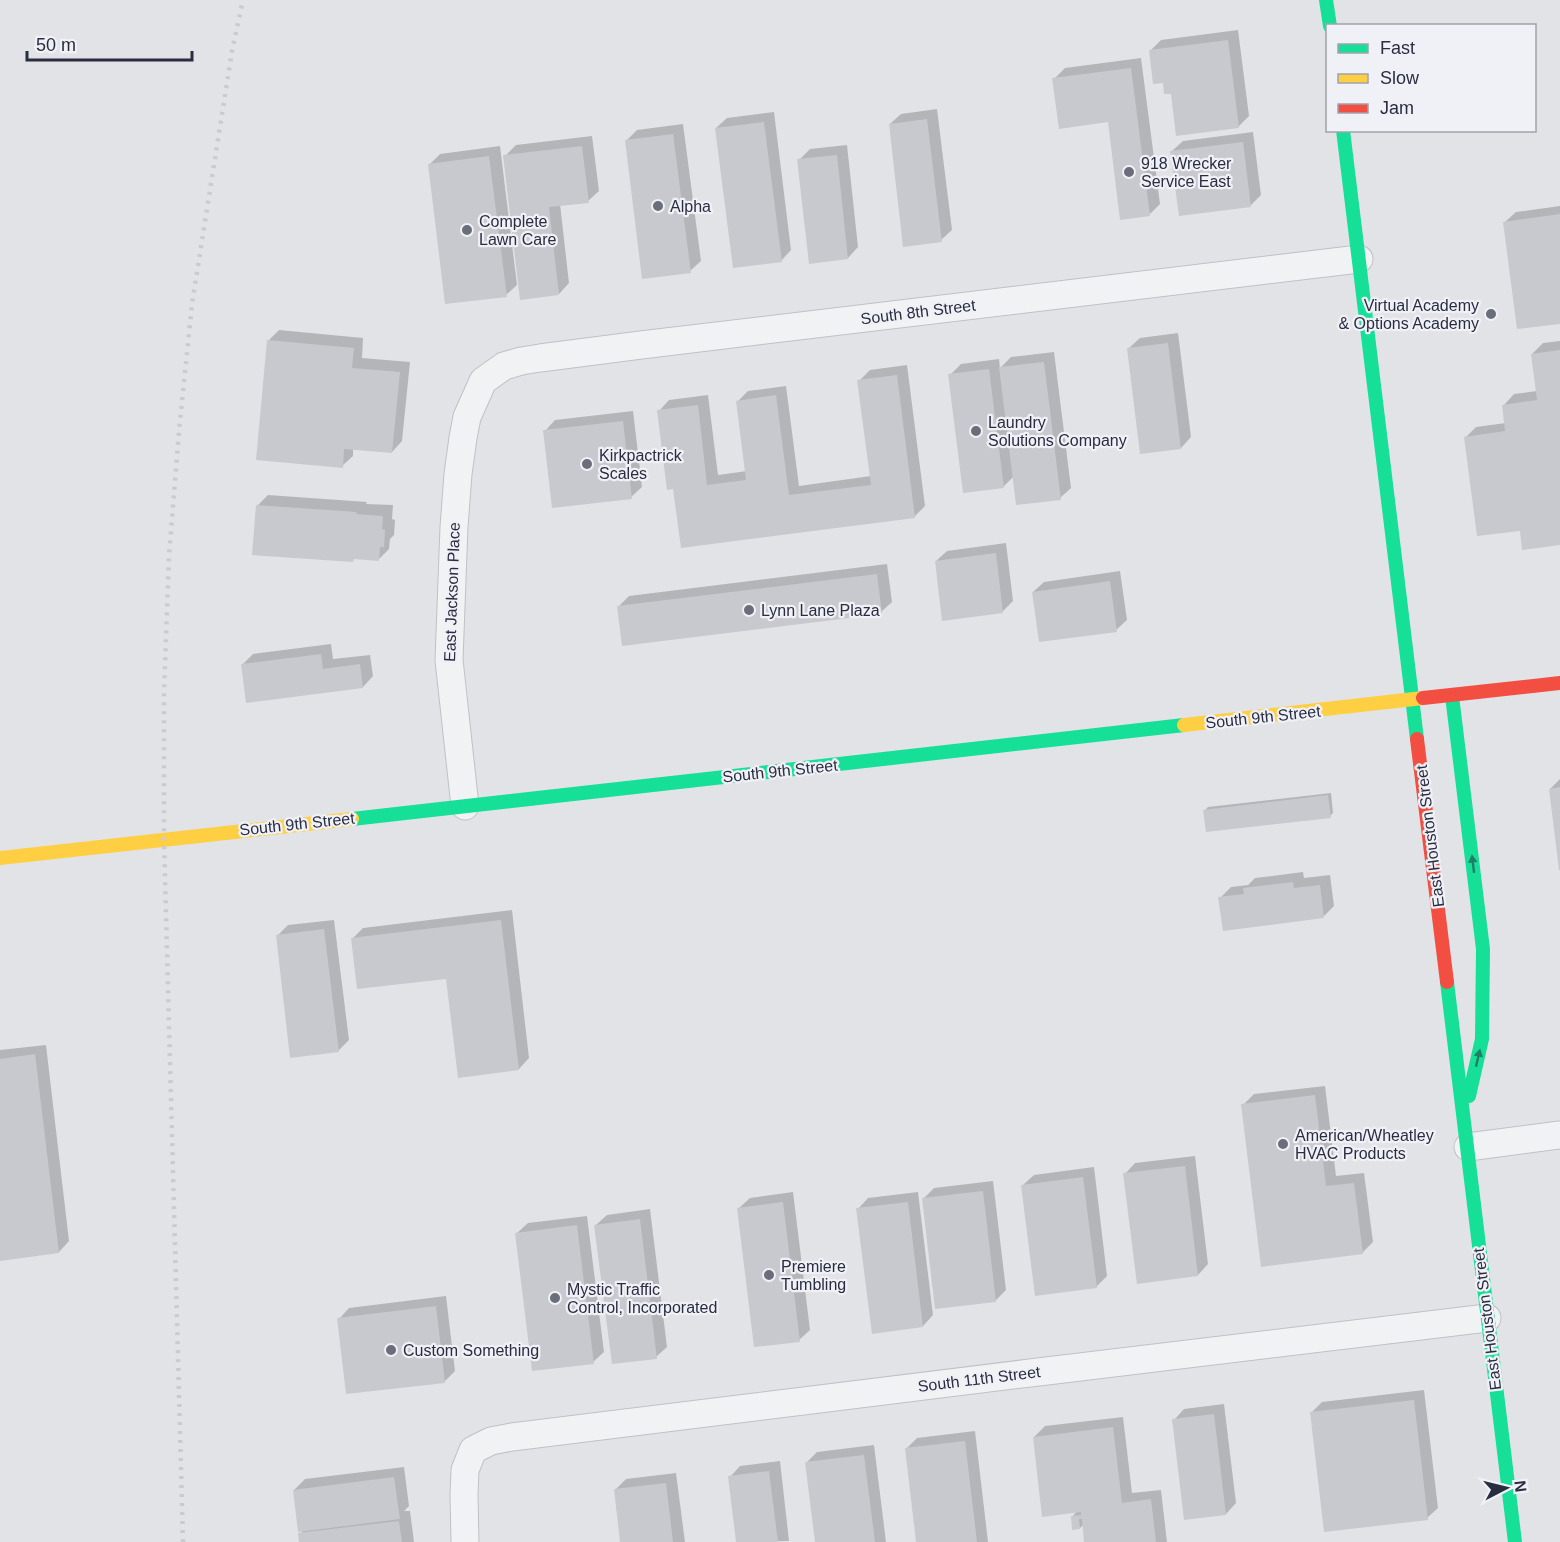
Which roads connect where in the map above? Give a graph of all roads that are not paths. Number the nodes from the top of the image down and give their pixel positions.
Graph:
1 (1326, 0) edge
2 (1330, 24) edge
3 (1343, 132) edge
4 (1359, 259) junction
5 (483, 381) joint
6 (1560, 683) edge
7 (1452, 696) junction
8 (1413, 700) junction
9 (465, 806) junction
10 (0, 858) edge
11 (1464, 1115) junction
12 (1560, 1135) edge
13 (1468, 1147) junction
14 (1487, 1318) junction
15 (465, 1542) edge
16 (1515, 1542) edge

1 - 2 street
3 - 4 street, East Houston Street
4 - 5 street, South 8th Street
4 - 8 street, East Houston Street
5 - 9 street, East Jackson Place
6 - 7 street, South 9th Street
7 - 8 street, South 9th Street
11 -> 7 street
8 - 9 street, South 9th Street
8 - 11 street, East Houston Street
9 - 10 street, South 9th Street
11 - 13 street, East Houston Street
12 - 13 street
13 - 14 street, East Houston Street
14 - 15 street, South 11th Street
14 - 16 street, East Houston Street

